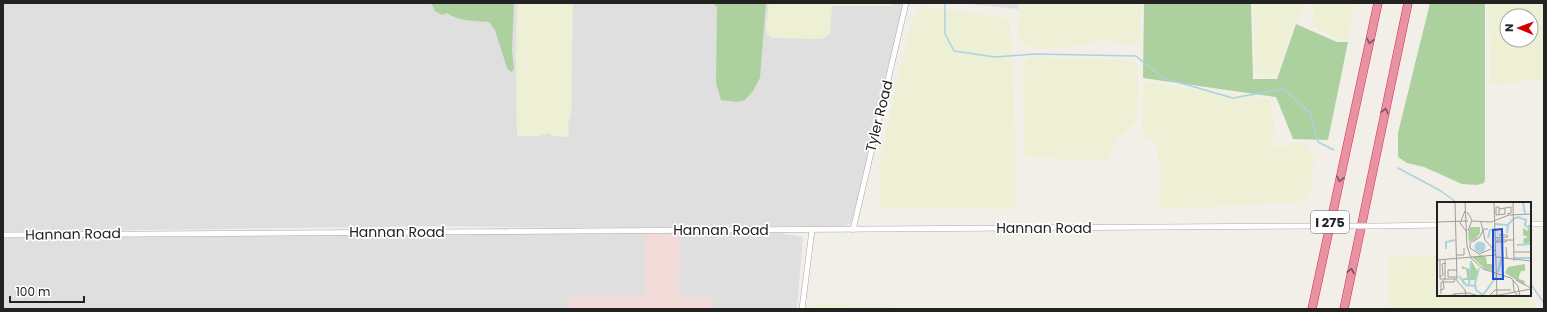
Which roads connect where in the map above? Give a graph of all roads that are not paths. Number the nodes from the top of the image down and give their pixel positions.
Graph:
1 (906, 3) edge
2 (1378, 3) edge
3 (1408, 3) edge
4 (1531, 224) edge
5 (1544, 224) edge
6 (1437, 225) edge
7 (812, 230) junction
8 (854, 230) junction
9 (3, 235) edge
10 (802, 309) edge
11 (1312, 309) edge
12 (1344, 309) edge

1 - 8 street, Tyler Road
2 -> 11 highway, I 275
12 -> 3 highway, I 275
4 - 5 street
6 - 8 street, Hannan Road, bridge
7 - 8 street, Hannan Road
7 - 9 street, Hannan Road
7 - 10 street

